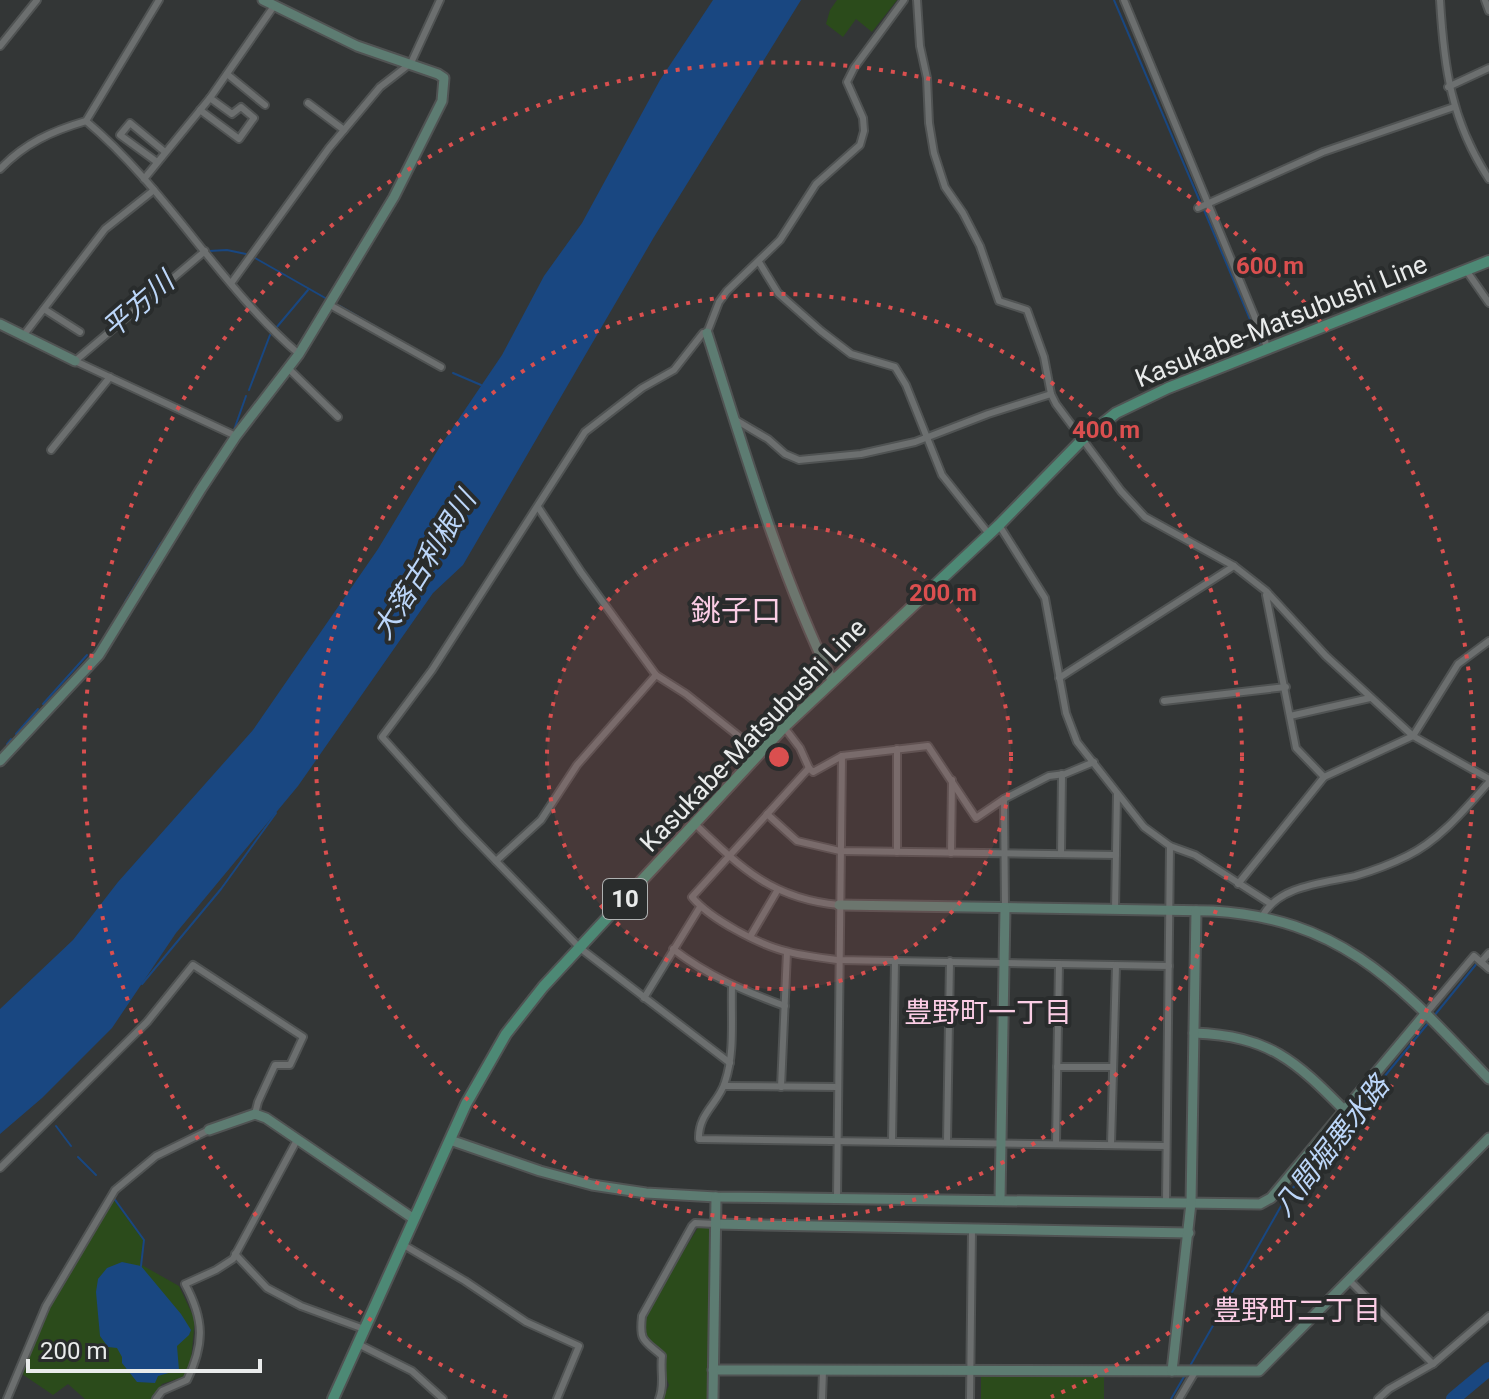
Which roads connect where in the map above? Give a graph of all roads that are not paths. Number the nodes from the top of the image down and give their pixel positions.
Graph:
1 (37, 0) edge
2 (159, 0) edge
3 (263, 0) edge
4 (440, 0) edge
5 (904, 0) edge
6 (917, 0) edge
7 (1124, 0) edge
8 (1440, 0) edge
9 (1485, 0) edge
10 (274, 6) junction
11 (1489, 11) edge
12 (0, 46) edge
13 (411, 63) junction
14 (1489, 68) edge
15 (227, 74) junction
16 (1448, 87) junction
17 (210, 98) junction
18 (308, 103) dead end
19 (265, 105) dead end
20 (1454, 107) junction
21 (200, 110) junction
22 (86, 121) junction
23 (344, 130) junction
24 (165, 152) junction
25 (157, 162) junction
26 (0, 169) edge
27 (1488, 177) edge
28 (144, 179) junction
29 (154, 190) junction
30 (1207, 204) junction
31 (1198, 208) dead end
32 (205, 251) junction
33 (1489, 261) edge
34 (759, 262) junction
35 (1466, 270) junction
36 (232, 282) junction
37 (1489, 303) edge
38 (330, 305) junction
39 (44, 309) junction
40 (0, 324) edge
41 (80, 332) dead end
42 (707, 333) junction
43 (23, 336) junction
44 (1268, 349) junction
45 (299, 354) junction
46 (75, 361) junction
47 (441, 367) dead end
48 (289, 369) junction
49 (110, 377) junction
50 (1051, 394) junction
51 (338, 417) dead end
52 (734, 419) junction
53 (236, 436) junction
54 (926, 438) junction
55 (1083, 439) junction
56 (51, 450) dead end
57 (538, 507) junction
58 (999, 525) junction
59 (989, 534) junction
60 (1234, 566) junction
61 (1266, 591) junction
62 (1489, 641) edge
63 (656, 675) junction
64 (1059, 678) junction
65 (832, 680) junction
66 (1286, 687) junction
67 (1370, 698) junction
68 (1164, 701) dead end
69 (1290, 716) junction
70 (784, 727) junction
71 (1413, 736) junction
72 (4, 749) edge
73 (897, 749) junction
74 (760, 753) junction
75 (842, 756) junction
76 (0, 761) edge
77 (1094, 762) junction
78 (809, 768) junction
79 (1062, 774) junction
80 (1324, 777) junction
81 (952, 780) junction
82 (1489, 780) edge
83 (1117, 794) junction
84 (1004, 799) junction
85 (767, 814) junction
86 (694, 823) junction
87 (1170, 846) junction
88 (840, 851) junction
89 (897, 852) junction
90 (951, 853) junction
91 (1006, 853) junction
92 (1061, 854) junction
93 (1116, 855) junction
94 (728, 856) junction
95 (496, 861) junction
96 (1238, 884) junction
97 (777, 891) junction
98 (1271, 904) junction
99 (839, 905) junction
100 (700, 907) junction
101 (1005, 908) junction
102 (1115, 910) junction
103 (1170, 910) junction
104 (1196, 911) junction
105 (1262, 917) junction
106 (750, 937) junction
107 (580, 948) junction
108 (673, 949) junction
109 (787, 952) junction
110 (1489, 953) edge
111 (838, 960) junction
112 (1479, 960) junction
113 (895, 961) junction
114 (950, 961) junction
115 (1004, 963) junction
116 (1059, 964) junction
117 (1116, 966) junction
118 (1169, 966) junction
119 (1489, 969) edge
120 (732, 987) junction
121 (644, 998) junction
122 (785, 1006) junction
123 (1429, 1017) junction
124 (1194, 1033) junction
125 (730, 1063) junction
126 (1057, 1067) junction
127 (1113, 1067) junction
128 (1489, 1079) edge
129 (724, 1086) junction
130 (781, 1087) junction
131 (838, 1087) junction
132 (1346, 1112) junction
133 (255, 1114) junction
134 (209, 1130) joint
135 (1489, 1138) edge
136 (297, 1140) junction
137 (450, 1140) junction
138 (838, 1140) junction
139 (892, 1141) junction
140 (947, 1142) junction
141 (1002, 1143) junction
142 (1056, 1143) junction
143 (1111, 1144) junction
144 (1165, 1146) junction
145 (0, 1168) edge
146 (716, 1197) junction
147 (837, 1198) junction
148 (1000, 1200) junction
149 (1166, 1202) junction
150 (1191, 1203) junction
151 (414, 1219) junction
152 (715, 1224) junction
153 (972, 1230) junction
154 (1189, 1233) junction
155 (402, 1244) junction
156 (235, 1254) junction
157 (1349, 1280) junction
158 (1489, 1316) edge
159 (364, 1329) junction
160 (358, 1344) junction
161 (1433, 1364) junction
162 (713, 1370) junction
163 (823, 1371) junction
164 (971, 1372) junction
165 (1177, 1372) junction
166 (1194, 1372) junction
167 (7, 1399) edge
168 (156, 1399) edge
169 (333, 1399) edge
170 (443, 1399) edge
171 (557, 1399) edge
172 (659, 1399) edge
173 (713, 1399) edge
174 (822, 1399) edge
175 (970, 1399) edge
176 (1179, 1399) edge
177 (1378, 1399) edge

1 - 12 street
2 - 22 street
3 - 10 street
4 - 13 street
5 - 34 street
6 - 50 street
7 - 30 street
8 - 16 street
9 - 11 street
10 - 13 street
10 - 15 street
13 - 23 street
13 - 38 street
14 - 16 street
15 - 17 street
15 - 19 street
16 - 20 street
17 - 21 street
17 - 21 street
18 - 23 street
20 - 27 street
20 - 30 street
21 - 24 street
22 - 26 street
22 - 28 street
23 - 36 street
24 - 25 street
24 - 25 street
25 - 28 street
28 - 29 street
29 - 32 street
29 - 39 street
30 - 31 street
30 - 44 street
32 - 36 street
32 - 46 street
33 - 35 main road, Kasukabe-Matsubushi Line / 10
34 - 42 street
34 - 54 street
35 - 37 street
35 - 44 main road, Kasukabe-Matsubushi Line / 10
36 - 45 street
38 - 45 street
38 - 47 street
39 - 41 street
39 - 43 street
40 - 43 street
42 - 52 street
42 - 57 street
43 - 46 street
44 - 55 main road, Kasukabe-Matsubushi Line / 10
45 - 48 street
46 - 49 street
48 - 51 street
48 - 53 street
49 - 53 street
49 - 56 street
50 - 54 street
50 - 55 street
52 - 54 street
52 - 65 street
53 - 72 street
54 - 59 street
55 - 58 main road, Kasukabe-Matsubushi Line / 10
55 - 60 street
57 - 63 street
57 - 95 street
58 - 59 main road, Kasukabe-Matsubushi Line / 10
58 - 64 street
59 - 65 main road, Kasukabe-Matsubushi Line / 10
60 - 61 street
60 - 64 street
61 - 66 street
61 - 67 street
62 - 71 street
63 - 74 street
63 - 95 street
64 - 77 street
65 - 70 main road, Kasukabe-Matsubushi Line / 10
66 - 68 street
66 - 69 street
67 - 69 street
67 - 71 street
69 - 80 street
70 - 74 main road, Kasukabe-Matsubushi Line / 10
70 - 78 street
71 - 80 street
71 - 82 street
72 - 76 street
73 - 75 street
73 - 81 street
73 - 89 street
74 - 86 main road, Kasukabe-Matsubushi Line / 10
75 - 78 street
75 - 88 street
77 - 79 street
77 - 83 street
78 - 85 street
79 - 84 street
79 - 92 street
80 - 96 street
81 - 84 street
81 - 90 street
82 - 98 street
83 - 87 street
83 - 93 street
84 - 91 street
85 - 88 street
85 - 94 street
86 - 94 street
86 - 107 main road, Kasukabe-Matsubushi Line / 10
87 - 96 street
87 - 103 street
88 - 89 street
88 - 99 street
89 - 90 street
90 - 91 street
91 - 92 street
91 - 101 street
92 - 93 street
93 - 102 street
94 - 97 street
94 - 100 street
95 - 107 street
96 - 98 street
97 - 99 street
97 - 106 street
98 - 105 street
99 - 101 street
99 - 111 street
100 - 106 street
100 - 108 street
101 - 102 street
101 - 115 street
102 - 103 street
103 - 104 street
103 - 118 street
104 - 105 street
104 - 124 street
105 - 123 street
106 - 109 street
107 - 121 street
107 - 137 main road, Kasukabe-Matsubushi Line / 10
108 - 120 street
108 - 121 street
109 - 111 street
109 - 122 street
110 - 112 street
111 - 113 street
111 - 131 street
112 - 119 street
112 - 123 street
113 - 114 street
113 - 139 street
114 - 115 street
114 - 140 street
115 - 116 street
115 - 141 street
116 - 117 street
116 - 126 street
117 - 118 street
117 - 127 street
118 - 144 street
120 - 122 street
120 - 125 street
121 - 125 street
122 - 130 street
123 - 128 street
123 - 132 street
124 - 132 street
124 - 150 street
125 - 129 street
126 - 127 street
126 - 142 street
127 - 143 street
129 - 130 street
129 - 138 street
130 - 131 street
131 - 138 street
132 - 150 street
133 - 134 street
133 - 136 street
133 - 145 street
134 - 167 street
135 - 157 street
136 - 151 street
136 - 156 street
137 - 146 street
137 - 151 main road, Kasukabe-Matsubushi Line / 10
138 - 139 street
138 - 147 street
139 - 140 street
140 - 141 street
141 - 142 street
141 - 148 street
142 - 143 street
143 - 144 street
144 - 149 street
146 - 147 street
146 - 152 street
147 - 148 street
148 - 149 street
149 - 150 street
150 - 154 street
151 - 155 main road, Kasukabe-Matsubushi Line / 10
152 - 153 street
152 - 162 street
152 - 172 street
153 - 154 street
153 - 164 street
154 - 165 street
155 - 159 main road, Kasukabe-Matsubushi Line / 10
155 - 171 street
156 - 159 street
156 - 168 street
157 - 161 street
157 - 166 street
158 - 161 street
159 - 160 main road, Kasukabe-Matsubushi Line / 10
160 - 169 main road, Kasukabe-Matsubushi Line / 10
160 - 170 street
161 - 177 street
162 - 163 street
162 - 173 street
163 - 164 street
163 - 174 street
164 - 165 street
164 - 175 street
165 - 166 street
166 - 176 street

